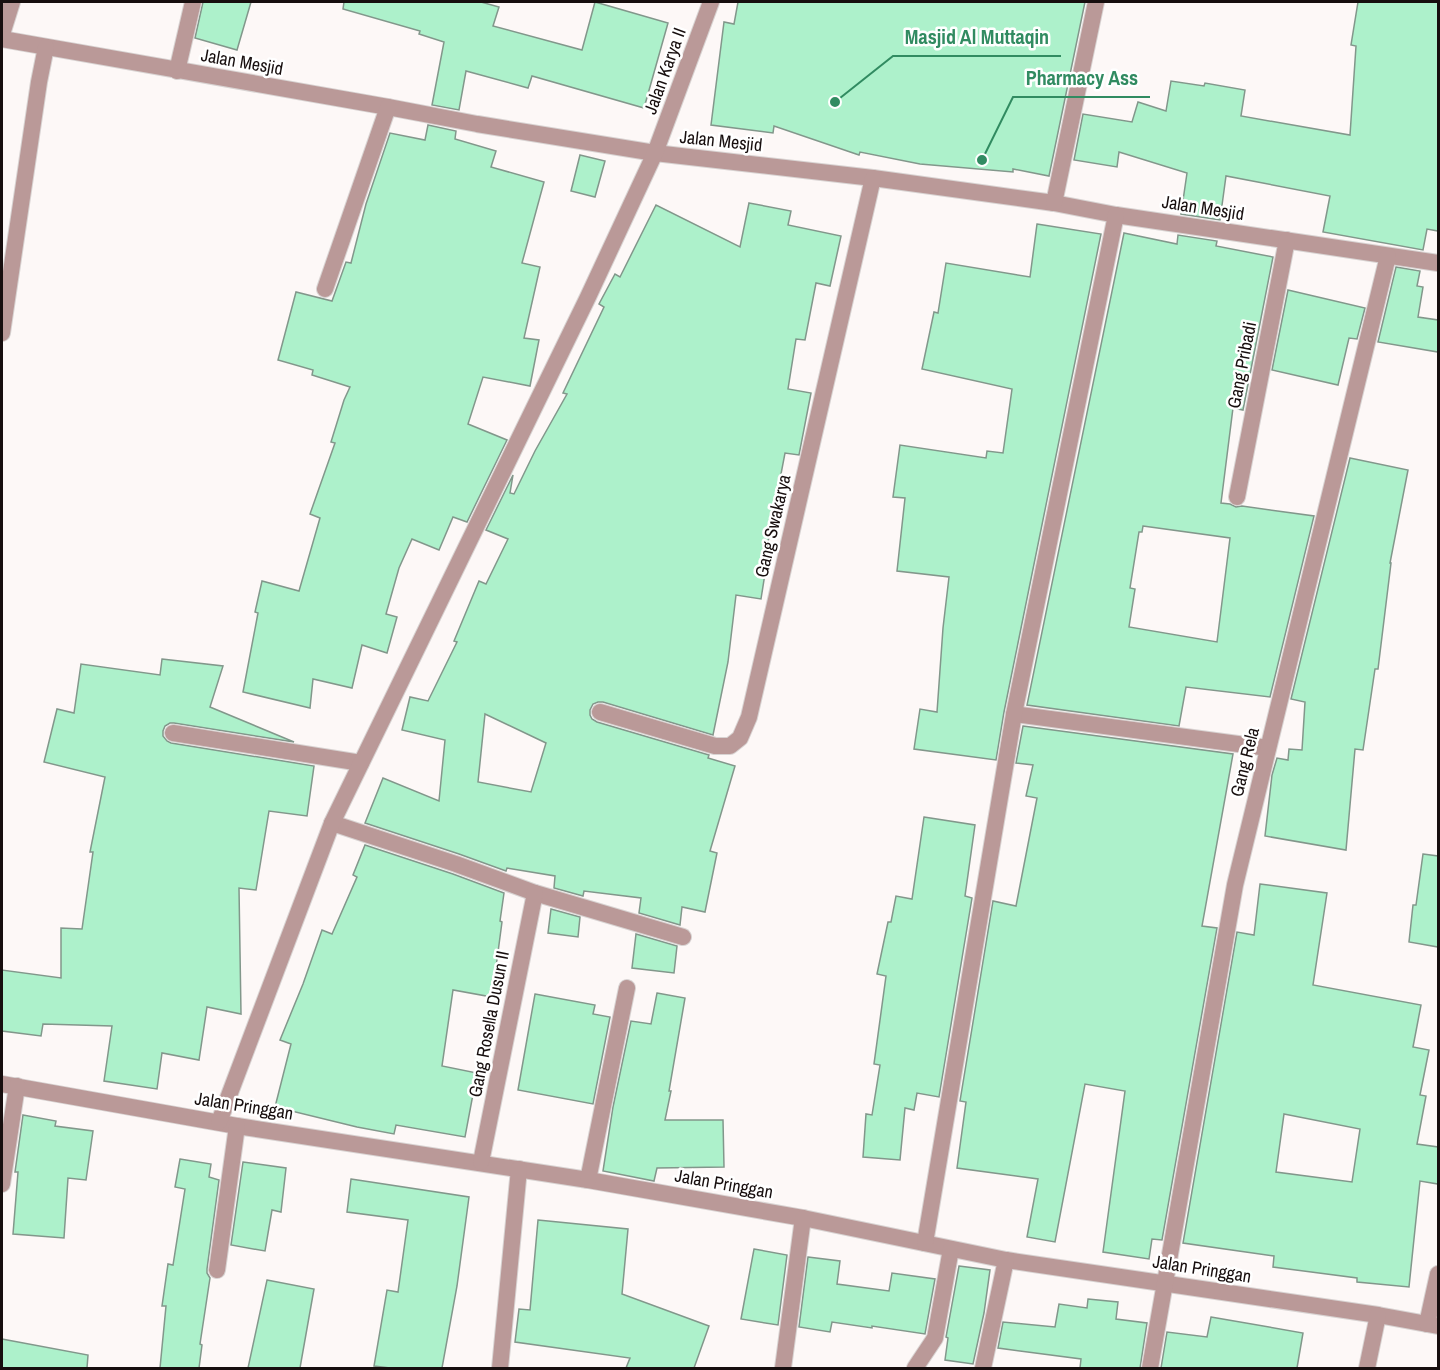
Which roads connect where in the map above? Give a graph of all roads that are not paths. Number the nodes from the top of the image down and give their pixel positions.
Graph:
1 (12, 2) edge
2 (194, 2) edge
3 (711, 2) edge
4 (1096, 2) edge
5 (2, 34) edge
6 (2, 39) edge
7 (46, 47) junction
8 (177, 71) junction
9 (388, 107) junction
10 (655, 153) junction
11 (873, 178) junction
12 (1054, 203) junction
13 (1116, 215) junction
14 (1287, 240) junction
15 (1388, 256) junction
16 (1438, 263) edge
17 (325, 290) dead end
18 (2, 333) edge
19 (1237, 497) dead end
20 (600, 712) dead end
21 (1014, 714) junction
22 (173, 733) dead end
23 (1268, 748) junction
24 (361, 763) junction
25 (332, 823) junction
26 (535, 893) junction
27 (683, 937) dead end
28 (627, 988) dead end
29 (9, 1085) edge
30 (219, 1122) junction
31 (237, 1126) junction
32 (482, 1162) junction
33 (519, 1169) junction
34 (588, 1180) junction
35 (2, 1185) edge
36 (803, 1218) junction
37 (925, 1243) junction
38 (951, 1249) junction
39 (1006, 1260) junction
40 (217, 1270) dead end
41 (1438, 1274) edge
42 (1166, 1283) junction
43 (1378, 1315) junction
44 (1433, 1325) edge
45 (500, 1368) edge
46 (783, 1368) edge
47 (915, 1368) edge
48 (983, 1368) edge
49 (1150, 1368) edge
50 (1367, 1368) edge

1 - 5 street
2 - 8 street
3 - 10 street, Jalan Karya II
4 - 12 street
6 - 7 street, Jalan Mesjid
7 - 8 street, Jalan Mesjid
7 - 18 street
8 - 9 street, Jalan Mesjid
9 - 10 street, Jalan Mesjid
9 - 17 street
10 - 11 street, Jalan Mesjid
10 - 24 street, Jalan Karya II
11 - 12 street, Jalan Mesjid
11 - 20 street, Gang Swakarya
12 - 13 street, Jalan Mesjid
13 - 14 street, Jalan Mesjid
13 - 21 street
14 - 15 street, Jalan Mesjid
14 - 19 street, Gang Pribadi
15 - 16 street, Jalan Mesjid
15 - 23 street, Gang Rela
21 - 23 street
21 - 37 street
22 - 24 street
23 - 42 street, Gang Rela
24 - 25 street, Jalan Karya II
25 - 26 street
25 - 30 street, Jalan Karya II
26 - 27 street
26 - 32 street, Gang Rosella Dusun II
28 - 34 street
29 - 30 street, Jalan Pringgan
29 - 35 street
30 - 31 street, Jalan Pringgan
31 - 32 street, Jalan Pringgan
31 - 40 street
32 - 33 street, Jalan Pringgan
33 - 34 street, Jalan Pringgan
33 - 45 street
34 - 36 street, Jalan Pringgan
36 - 37 street, Jalan Pringgan
36 - 46 street
37 - 38 street, Jalan Pringgan
38 - 39 street, Jalan Pringgan
38 - 47 street
39 - 42 street, Jalan Pringgan
39 - 48 street
41 - 44 street
42 - 43 street, Jalan Pringgan
42 - 49 street, Gang Rela
43 - 44 street, Jalan Pringgan
43 - 50 street

